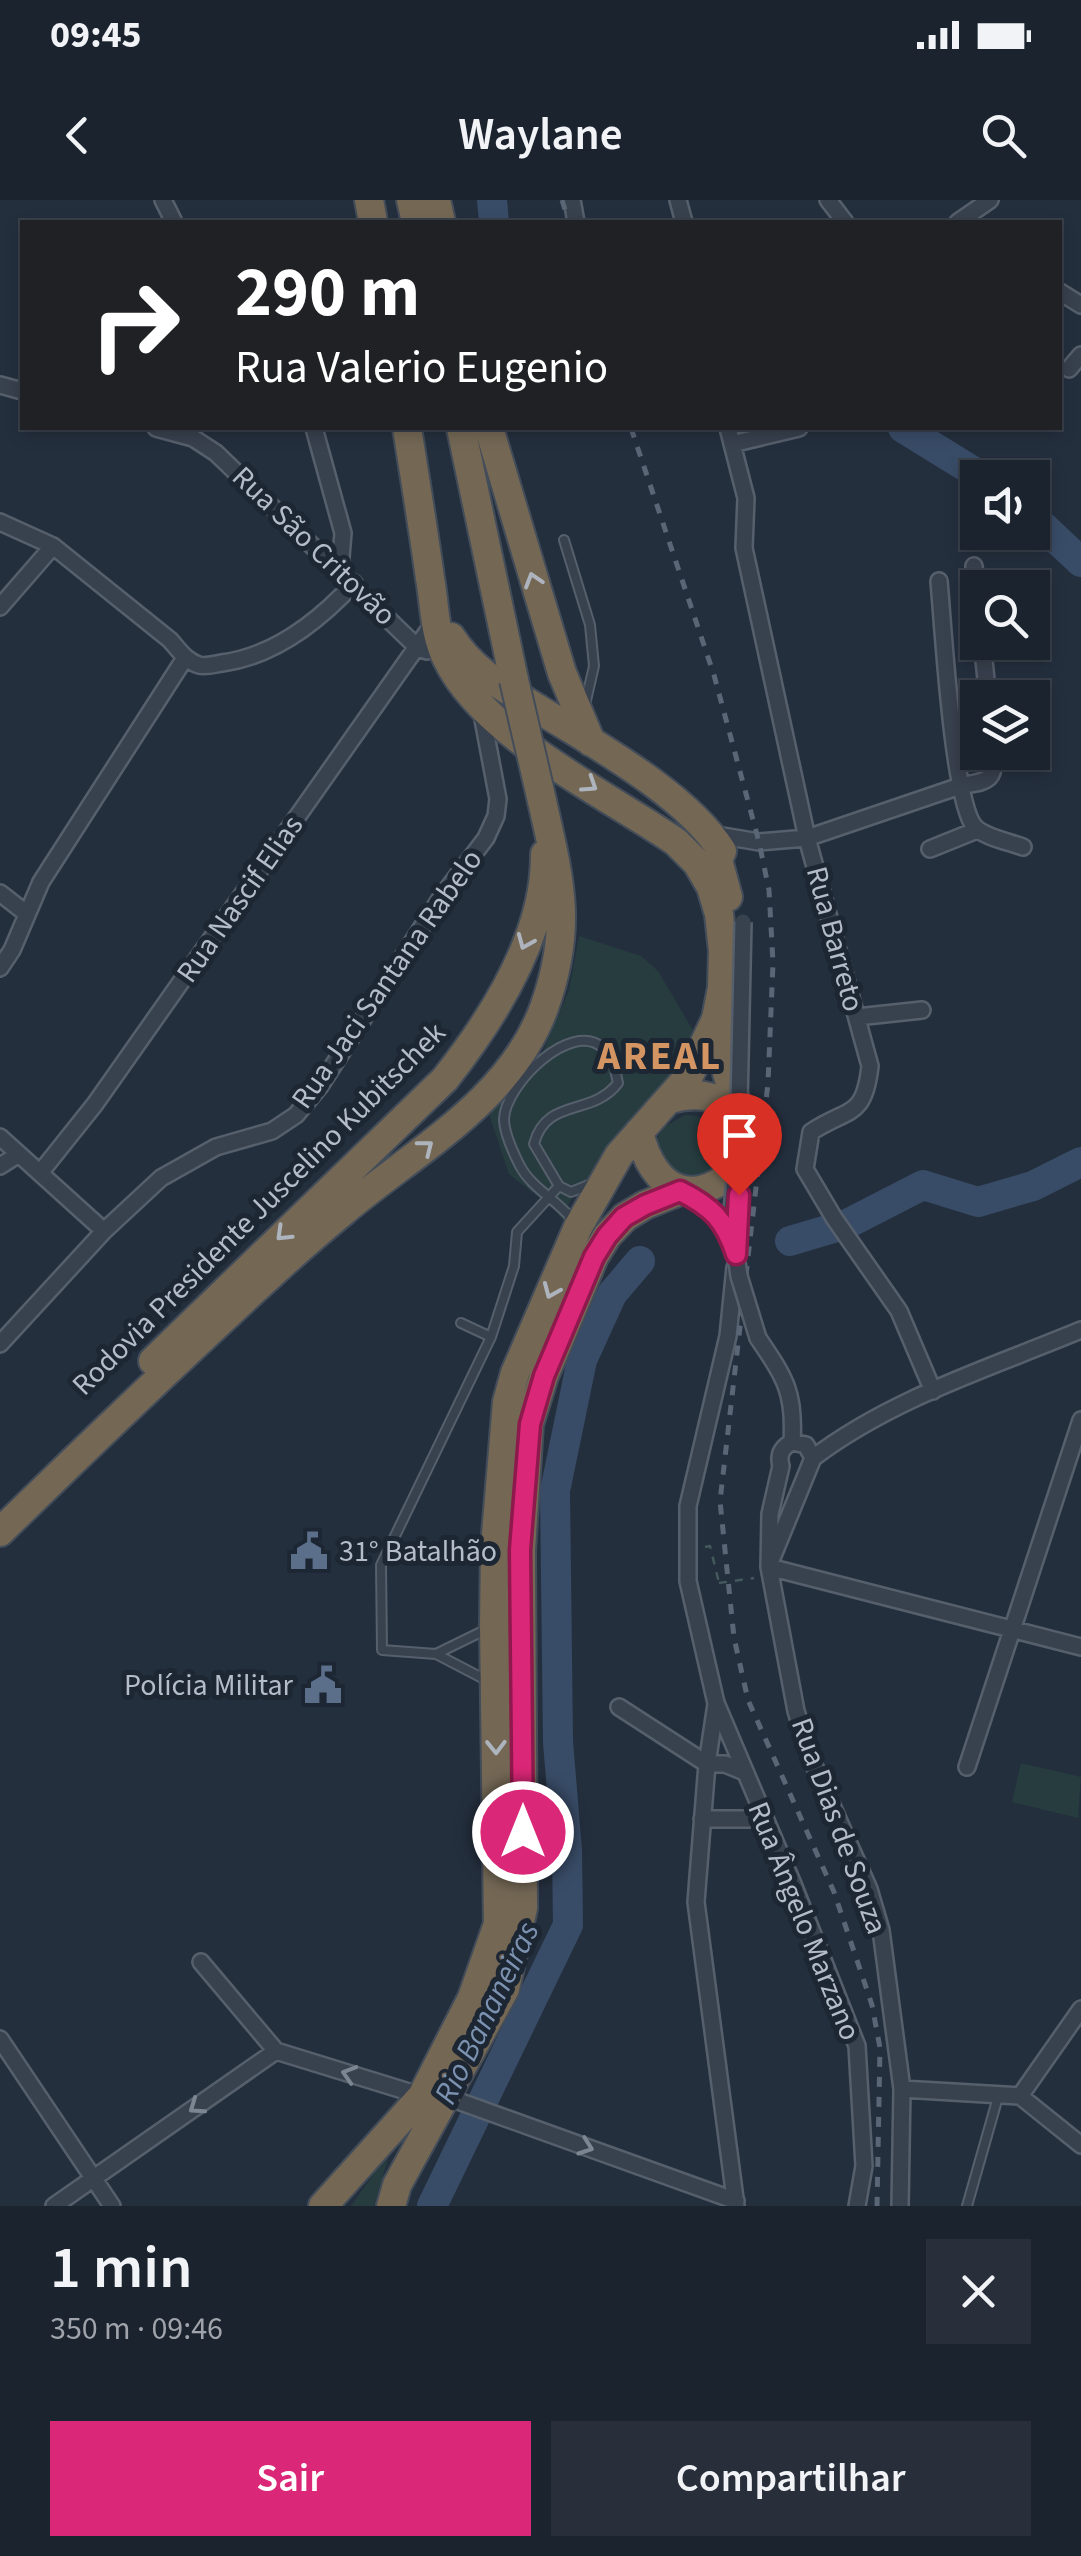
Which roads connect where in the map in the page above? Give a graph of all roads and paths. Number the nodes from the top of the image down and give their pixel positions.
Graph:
1 (828, 200) edge
2 (990, 200) edge
3 (843, 220) edge
4 (961, 220) edge
5 (1081, 355) edge
6 (1070, 372) edge
7 (163, 430) edge
8 (315, 430) edge
9 (407, 430) edge
10 (461, 430) edge
11 (490, 430) edge
12 (782, 430) edge
13 (730, 436) edge
14 (0, 522) edge
15 (564, 540) dead end
16 (53, 546) junction
17 (974, 566) dead end
18 (340, 570) junction
19 (974, 570) edge
20 (938, 582) dead end
21 (354, 583) junction
22 (0, 606) edge
23 (434, 610) junction
24 (418, 648) junction
25 (185, 658) junction
26 (459, 662) junction
27 (481, 709) junction
28 (538, 709) junction
29 (586, 731) junction
30 (519, 739) junction
31 (993, 770) edge
32 (960, 786) junction
33 (543, 806) junction
34 (977, 830) junction
35 (807, 838) junction
36 (1023, 847) dead end
37 (930, 849) dead end
38 (712, 852) junction
39 (0, 893) edge
40 (27, 914) junction
41 (0, 968) edge
42 (922, 1010) dead end
43 (857, 1018) junction
44 (671, 1099) junction
45 (743, 1126) junction
46 (639, 1132) junction
47 (0, 1137) edge
48 (19, 1154) junction
49 (619, 1155) junction
50 (0, 1166) edge
51 (740, 1166) junction
52 (40, 1174) junction
53 (558, 1186) junction
54 (680, 1191) junction
55 (551, 1198) junction
56 (578, 1228) junction
57 (104, 1231) junction
58 (736, 1254) junction
59 (460, 1323) dead end
60 (1081, 1330) edge
61 (491, 1337) junction
62 (0, 1344) edge
63 (933, 1391) junction
64 (1081, 1420) edge
65 (792, 1442) junction
66 (812, 1462) junction
67 (781, 1466) junction
68 (0, 1510) edge
69 (0, 1532) edge
70 (710, 1546) dead end
71 (508, 1549) junction
72 (769, 1567) junction
73 (754, 1578) dead end
74 (494, 1626) junction
75 (1013, 1628) junction
76 (1081, 1647) edge
77 (436, 1654) junction
78 (495, 1684) junction
79 (716, 1703) junction
80 (620, 1707) dead end
81 (707, 1764) junction
82 (968, 1768) dead end
83 (742, 1770) junction
84 (510, 1794) junction
85 (702, 1819) junction
86 (764, 1819) junction
87 (200, 1962) dead end
88 (1081, 2008) edge
89 (0, 2039) edge
90 (276, 2052) junction
91 (902, 2089) junction
92 (999, 2092) junction
93 (1020, 2096) junction
94 (443, 2098) junction
95 (1081, 2145) edge
96 (94, 2178) junction
97 (394, 2196) edge
98 (736, 2203) edge
99 (903, 2204) edge
100 (54, 2206) edge
101 (112, 2206) edge
102 (323, 2206) edge
103 (857, 2206) edge
104 (967, 2206) edge

1 - 3 street
2 - 4 street
5 - 6 street
7 - 18 street, Rua São Critovão
8 - 18 street
9 - 23 highway
10 - 33 highway, Rodovia Presidente Juscelino Kubitschek, bridge
29 -> 11 highway
12 - 13 street
13 - 35 street, Rua Barreto
14 - 16 street
15 - 29 lane
16 - 22 street
16 - 25 street
17 - 19 street
18 - 21 street, Rua São Critovão
20 - 32 street
21 - 24 street, Rua São Critovão
21 - 25 street
23 - 24 street, Rua Nascif Elias
23 - 26 highway
24 - 26 street, Rua São Critovão
24 - 52 street, Rua Nascif Elias
25 - 40 street
26 - 27 highway
26 - 28 highway
27 - 30 highway
27 - 57 street, Rua Jaci Santana Rabelo
28 - 29 highway
28 - 30 highway
29 - 38 highway
30 -> 38 highway
31 - 32 street
32 - 34 street
32 - 35 street
33 -> 68 highway, Rodovia Presidente Juscelino Kubitschek
69 -> 33 highway, Rodovia Presidente Juscelino Kubitschek
34 - 36 street
34 - 37 street
35 - 38 street
35 - 43 street, Rua Barreto
38 - 44 highway
38 - 45 highway
38 - 65 street, bridge
39 - 40 street
40 - 41 street
42 - 43 street
43 - 63 street, Rua Barreto
44 - 45 highway
44 - 46 highway
45 - 51 highway
46 - 49 highway
46 - 54 highway
47 - 48 street
48 - 50 street
48 - 52 street
49 - 53 lane
49 - 56 highway
51 - 54 highway
51 - 58 street
52 - 57 street
53 - 55 lane
53 - 55 lane
54 - 58 street
54 - 71 highway
55 - 56 lane
55 - 61 lane
56 -> 71 highway
57 - 62 street, Rua Jaci Santana Rabelo
58 - 79 street
59 - 61 lane
60 - 63 street
61 - 77 lane
63 - 66 street
64 - 75 street
65 - 66 street
65 - 67 street
66 - 67 street
66 - 72 street
67 - 72 street, Rua Dias de Souza
70 - 73 path, bridge
71 - 74 highway
71 - 84 highway
72 - 75 street
72 - 91 street, Rua Dias de Souza
74 - 77 lane
74 - 78 highway
75 - 76 street
75 - 82 street
77 - 78 lane
78 -> 84 highway
79 - 81 street
79 - 83 street, Rua Ângelo Marzano
80 - 81 street
81 - 83 street
81 - 85 street
83 - 86 street, Rua Ângelo Marzano
84 - 94 highway
85 - 86 street
85 - 98 street
86 - 103 street, Rua Ângelo Marzano
87 - 90 street
88 - 93 street
89 - 96 street
94 -> 90 street
90 -> 96 street
91 - 92 street
91 - 99 street, Rua Dias de Souza
92 - 93 street
92 - 104 lane
93 - 95 street
94 - 97 highway
94 -> 98 street
94 - 102 highway
96 - 100 street
96 - 101 street

